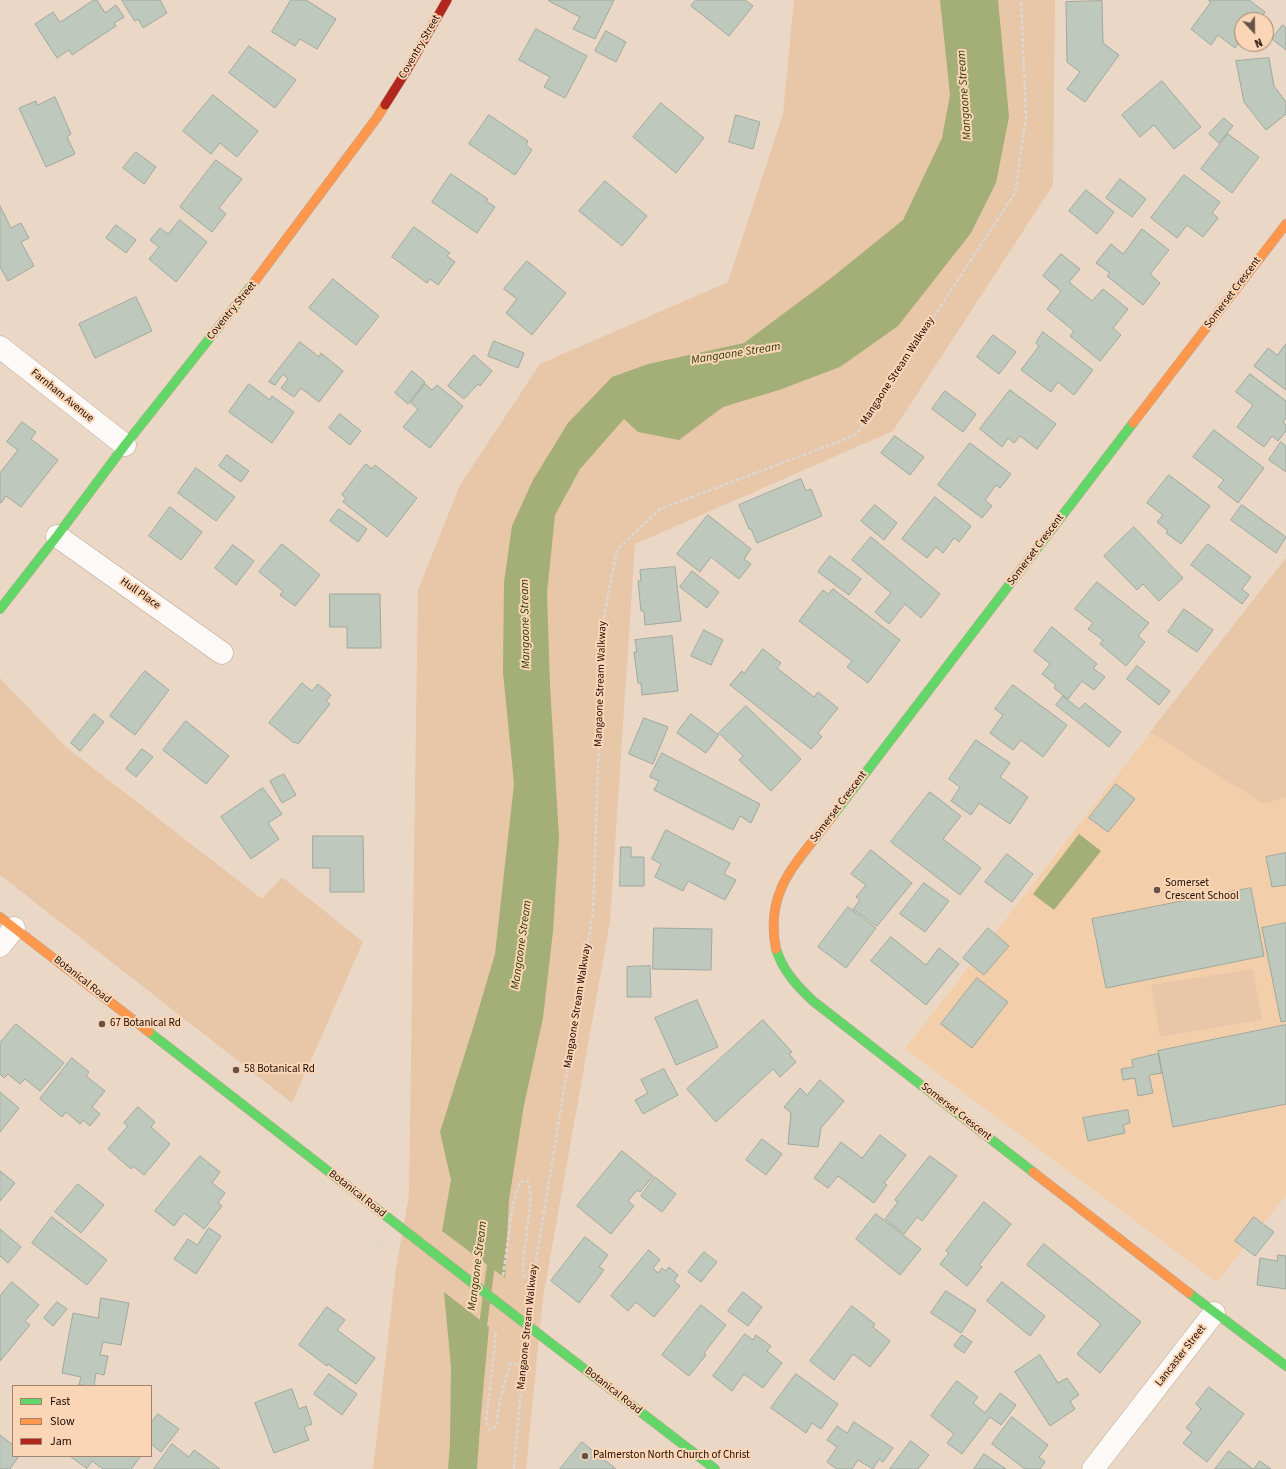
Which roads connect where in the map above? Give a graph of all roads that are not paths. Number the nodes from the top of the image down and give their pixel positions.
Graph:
1 (447, 0) edge
2 (1286, 224) edge
3 (0, 347) edge
4 (125, 445) junction
5 (57, 536) junction
6 (0, 609) edge
7 (222, 652) dead end
8 (7, 922) edge
9 (0, 946) edge
10 (1214, 1313) junction
11 (1286, 1366) edge
12 (714, 1469) edge
13 (1093, 1469) edge

1 - 4 street, Coventry Street
2 - 10 street, Somerset Crescent
3 - 4 street, Farnham Avenue
4 - 5 street, Coventry Street
5 - 6 street, Coventry Street
5 - 7 street, Hull Place
8 - 9 street
8 - 12 street, Botanical Road, bridge
10 - 11 street
10 - 13 street, Lancaster Street

